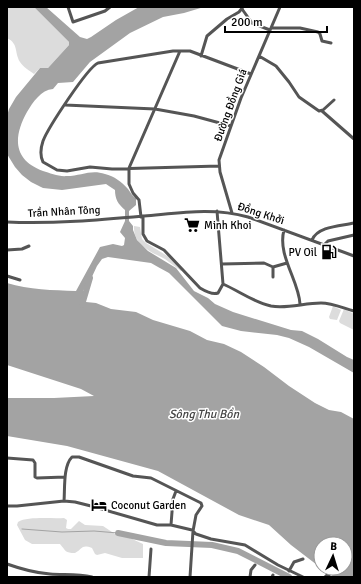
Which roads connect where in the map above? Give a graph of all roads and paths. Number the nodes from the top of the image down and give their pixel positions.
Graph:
1 (68, 7) edge
2 (110, 7) edge
3 (280, 7) edge
4 (242, 8) edge
5 (271, 29) junction
6 (331, 43) dead end
7 (180, 51) junction
8 (201, 56) junction
9 (259, 56) junction
10 (251, 74) junction
11 (334, 100) dead end
12 (64, 105) junction
13 (155, 109) junction
14 (322, 111) junction
15 (231, 126) junction
16 (354, 140) edge
17 (219, 166) junction
18 (129, 168) junction
19 (217, 211) junction
20 (232, 213) junction
21 (142, 216) junction
22 (134, 217) joint
23 (7, 222) edge
24 (354, 223) edge
25 (284, 230) junction
26 (354, 235) edge
27 (312, 240) junction
28 (324, 245) junction
29 (29, 246) dead end
30 (7, 250) edge
31 (354, 256) edge
32 (287, 263) junction
33 (222, 264) junction
34 (272, 267) junction
35 (7, 276) edge
36 (273, 277) dead end
37 (20, 280) dead end
38 (222, 284) junction
39 (300, 304) junction
40 (354, 311) edge
41 (7, 458) edge
42 (65, 477) junction
43 (176, 491) junction
44 (64, 501) junction
45 (7, 506) edge
46 (171, 526) junction
47 (193, 531) junction
48 (151, 549) dead end
49 (303, 559) dead end
50 (7, 564) edge
51 (255, 565) dead end
52 (289, 571) junction
53 (52, 576) edge
54 (92, 577) edge
55 (149, 577) edge
56 (190, 577) edge
57 (250, 577) edge
58 (303, 577) edge
59 (325, 577) edge
60 (330, 577) edge

1 - 2 street
3 - 5 street, Đường Đồng Giá
4 - 5 street
4 - 8 street
5 - 6 street
5 - 9 street, Đường Đồng Giá
7 - 8 street
7 - 12 street
7 - 13 street
8 - 10 street
9 - 10 street, Đường Đồng Giá
9 - 14 street
10 - 15 street, Đường Đồng Giá
11 - 14 street
12 - 13 street
12 - 18 street
13 - 15 street
13 - 18 street
14 - 16 street
15 - 17 street, Đường Đồng Giá
17 - 18 street
17 - 20 street, Đường Đồng Giá
18 - 21 street
19 - 20 street, Đồng Khởi
19 - 21 street, Đồng Khởi
19 - 33 street
20 - 25 street, Đồng Khởi
21 - 22 street, Đồng Khởi
21 - 38 street
22 - 23 street, Trần Nhân Tông
24 - 27 street
25 - 27 street, Đồng Khởi
25 - 32 street
26 - 28 street
27 - 28 street, Đồng Khởi
28 - 31 street, Đồng Khởi
29 - 30 street
32 - 34 street
32 - 39 street
33 - 34 street
33 - 38 street
34 - 36 street
35 - 37 street
38 - 39 street
39 - 40 street
41 - 42 street
42 - 43 street
42 - 44 street
43 - 46 street
43 - 47 street
44 - 45 street
44 - 46 street
46 - 47 street
47 - 52 street
47 - 56 street
48 - 55 street
49 - 52 street
50 - 53 street
51 - 57 street
52 - 58 street
53 - 54 street
59 - 60 street

